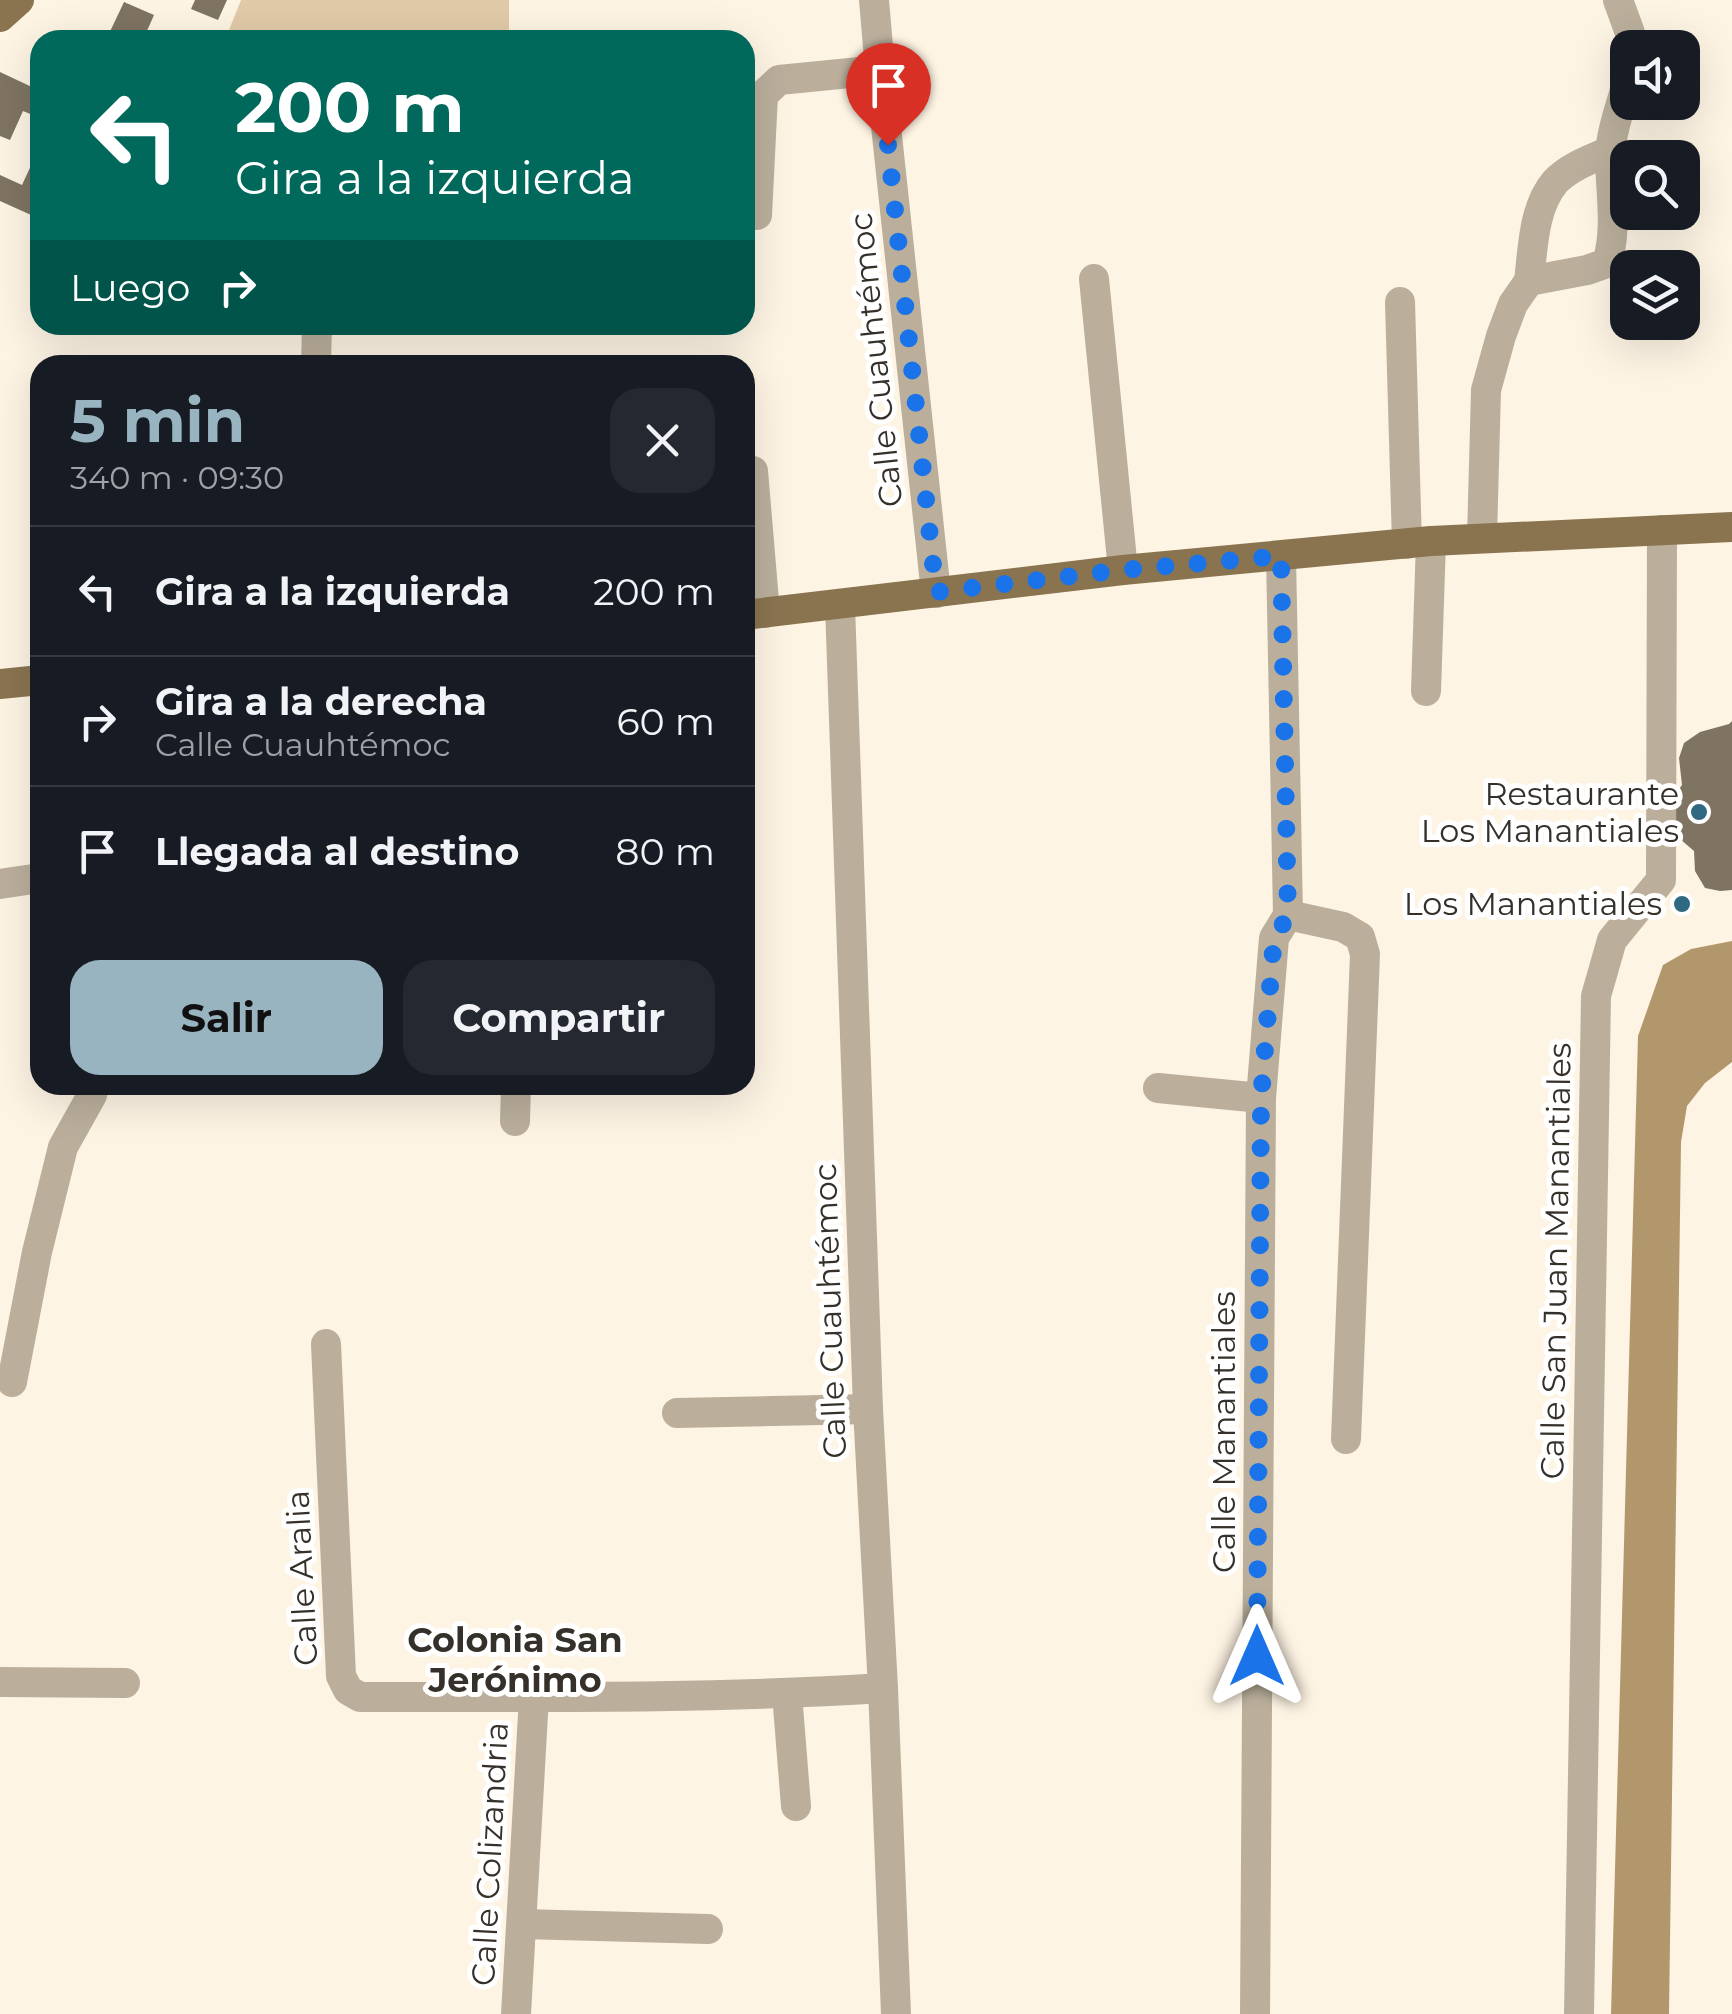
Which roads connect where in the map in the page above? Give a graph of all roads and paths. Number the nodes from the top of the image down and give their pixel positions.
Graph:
1 (19, 0) edge
2 (874, 0) edge
3 (1618, 0) edge
4 (0, 18) edge
5 (1629, 30) edge
6 (880, 70) junction
7 (1610, 151) edge
8 (758, 215) dead end
9 (1613, 230) edge
10 (1094, 279) dead end
11 (1528, 282) junction
12 (1400, 302) dead end
13 (1732, 526) edge
14 (1662, 530) junction
15 (1482, 538) junction
16 (1419, 543) junction
17 (1281, 556) junction
18 (1123, 570) junction
19 (936, 592) junction
20 (840, 605) junction
21 (755, 614) edge
22 (30, 681) edge
23 (0, 684) edge
24 (1426, 691) dead end
25 (30, 880) edge
26 (0, 884) edge
27 (1288, 916) junction
28 (1158, 1088) dead end
29 (92, 1095) edge
30 (516, 1095) edge
31 (1261, 1098) junction
32 (515, 1121) dead end
33 (326, 1344) dead end
34 (12, 1382) dead end
35 (868, 1409) junction
36 (677, 1414) dead end
37 (1346, 1439) dead end
38 (0, 1682) edge
39 (126, 1683) dead end
40 (884, 1688) junction
41 (787, 1694) junction
42 (534, 1697) junction
43 (796, 1806) dead end
44 (522, 1924) junction
45 (708, 1929) dead end
46 (516, 2014) edge
47 (896, 2014) edge
48 (1254, 2014) edge
49 (1579, 2014) edge

1 - 4 main road
2 - 6 street, Calle Cuauhtémoc
3 - 5 street
6 - 8 street
6 - 19 street, Calle Cuauhtémoc
7 - 11 street
9 - 11 street
10 - 18 street
11 - 15 street
12 - 16 street
13 - 14 main road
14 - 15 main road
14 - 49 street, Calle San Juan Manantiales
15 - 16 main road
16 - 17 main road
16 - 24 street
17 - 18 main road
17 - 27 street, Calle Manantiales
18 - 19 main road
19 - 20 main road
20 - 21 main road
20 - 35 street, Calle Cuauhtémoc
22 - 23 main road
25 - 26 street
27 - 31 street, Calle Manantiales
27 - 37 street
28 - 31 street
29 - 34 street
30 - 32 street
31 - 48 street, Calle Manantiales
33 - 42 street, Calle Aralia
35 - 36 street
35 - 40 street, Calle Cuauhtémoc
38 - 39 street
40 - 41 street, Calle Aralia
40 - 47 street, Calle Cuauhtémoc
41 - 42 street, Calle Aralia
41 - 43 street
42 - 44 street, Calle Colizandria
44 - 45 street
44 - 46 street, Calle Colizandria

